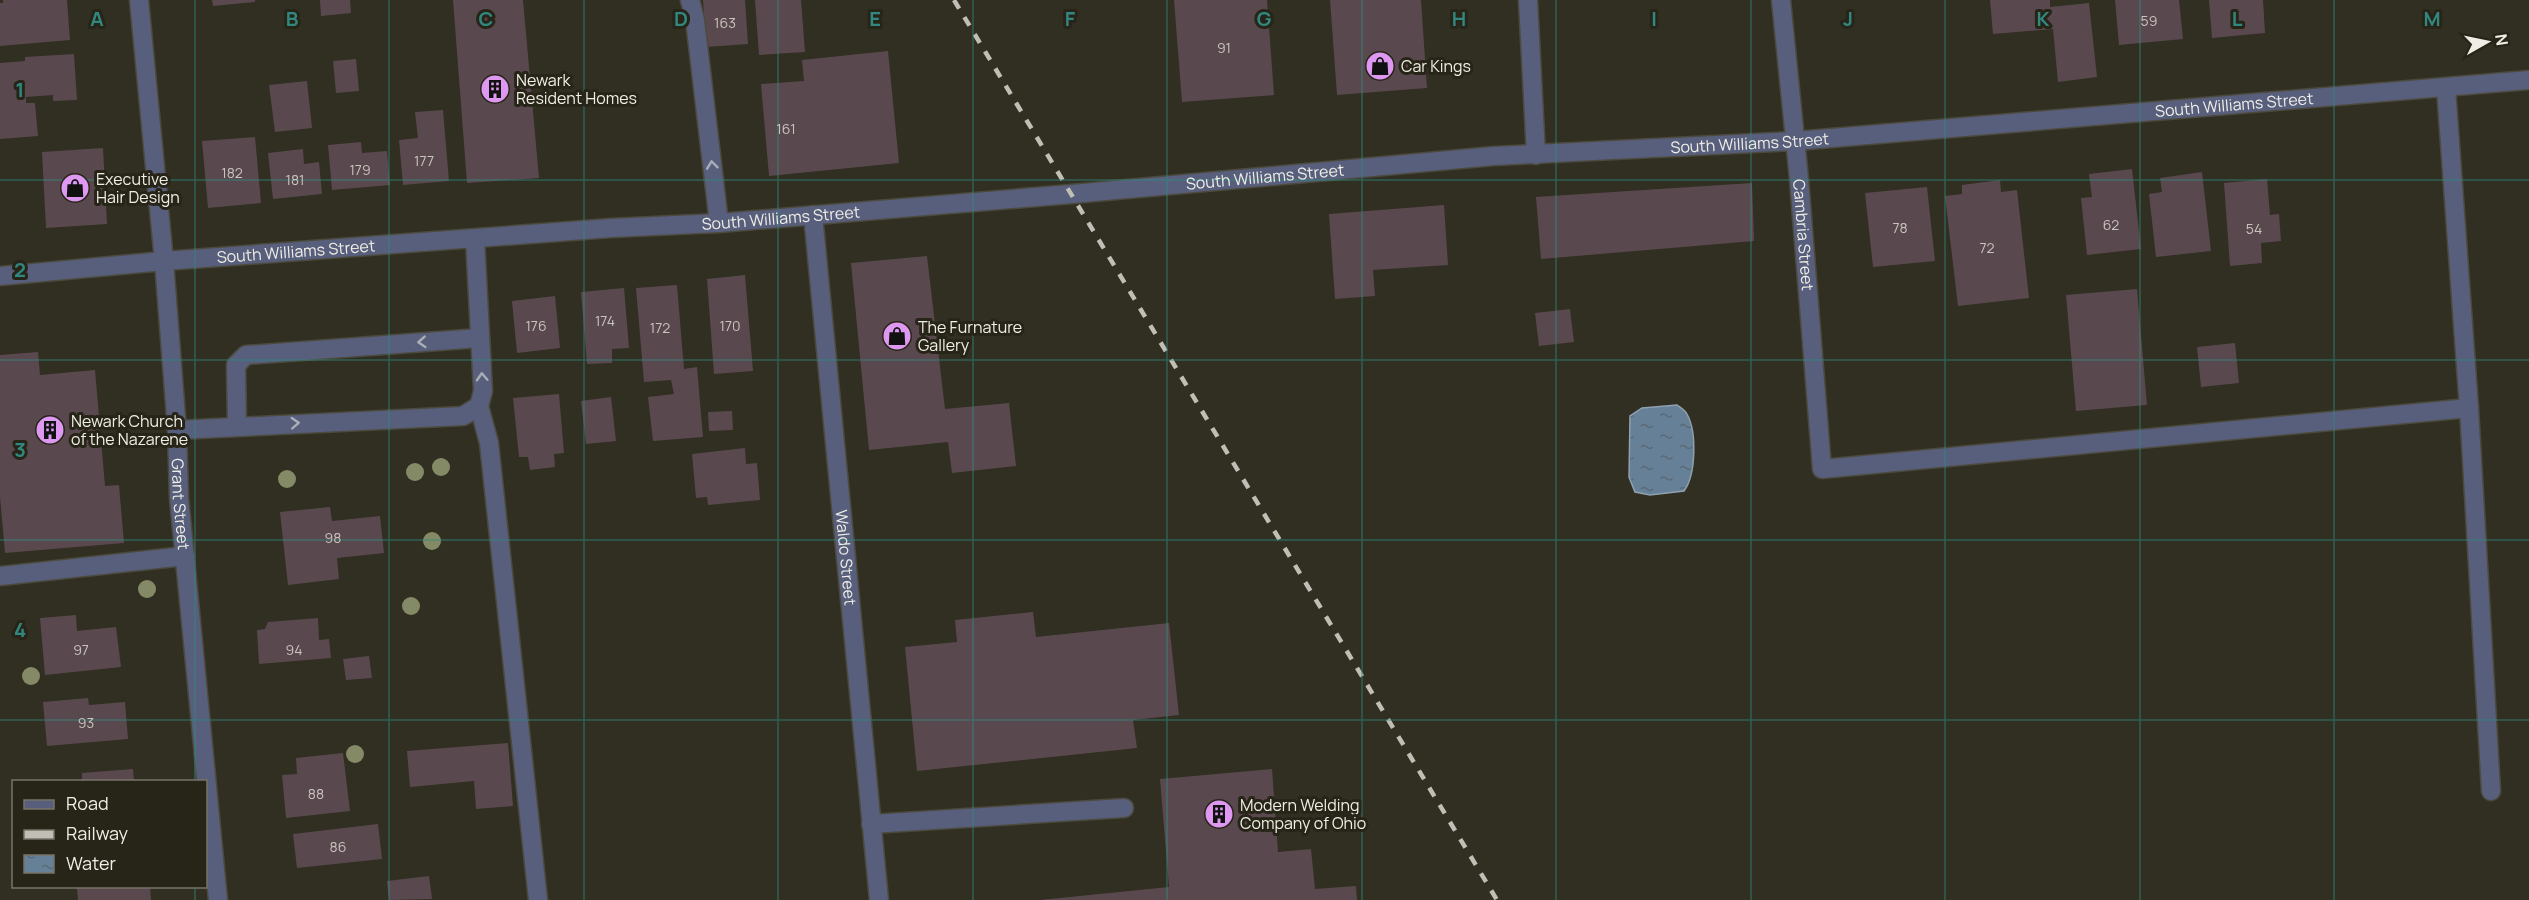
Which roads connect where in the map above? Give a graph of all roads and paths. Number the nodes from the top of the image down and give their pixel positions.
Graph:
1 (139, 0) edge
2 (690, 0) edge
3 (1528, 0) edge
4 (1781, 0) edge
5 (2529, 80) edge
6 (2446, 88) junction
7 (1795, 141) junction
8 (1536, 155) junction
9 (813, 215) junction
10 (719, 223) junction
11 (475, 239) junction
12 (164, 261) junction
13 (0, 276) edge
14 (480, 338) junction
15 (479, 406) junction
16 (2469, 408) junction
17 (237, 426) junction
18 (177, 430) junction
19 (185, 556) junction
20 (0, 576) edge
21 (206, 780) edge
22 (207, 785) edge
23 (2491, 790) dead end
24 (1124, 808) dead end
25 (871, 824) junction
26 (218, 900) edge
27 (538, 900) edge
28 (879, 900) edge

1 - 12 street, Grant Street
10 -> 2 street
3 - 8 street
4 - 7 street, Cambria Street
5 - 6 street, South Williams Street
6 - 7 street, South Williams Street
6 - 16 street
7 - 8 street, South Williams Street
7 - 16 street, Cambria Street
8 - 9 street, South Williams Street
9 - 10 street, South Williams Street
9 - 25 street, Waldo Street
10 - 11 street, South Williams Street
11 - 12 street, South Williams Street
11 - 14 street
12 - 13 street, South Williams Street
12 - 18 street, Grant Street
15 -> 14 street
14 -> 17 street
17 -> 15 street
15 - 27 street
16 - 23 street
17 - 18 street
18 - 19 street, Grant Street
19 - 20 street
19 - 21 street, Grant Street
22 - 26 street, Grant Street
24 - 25 street
25 - 28 street, Waldo Street

